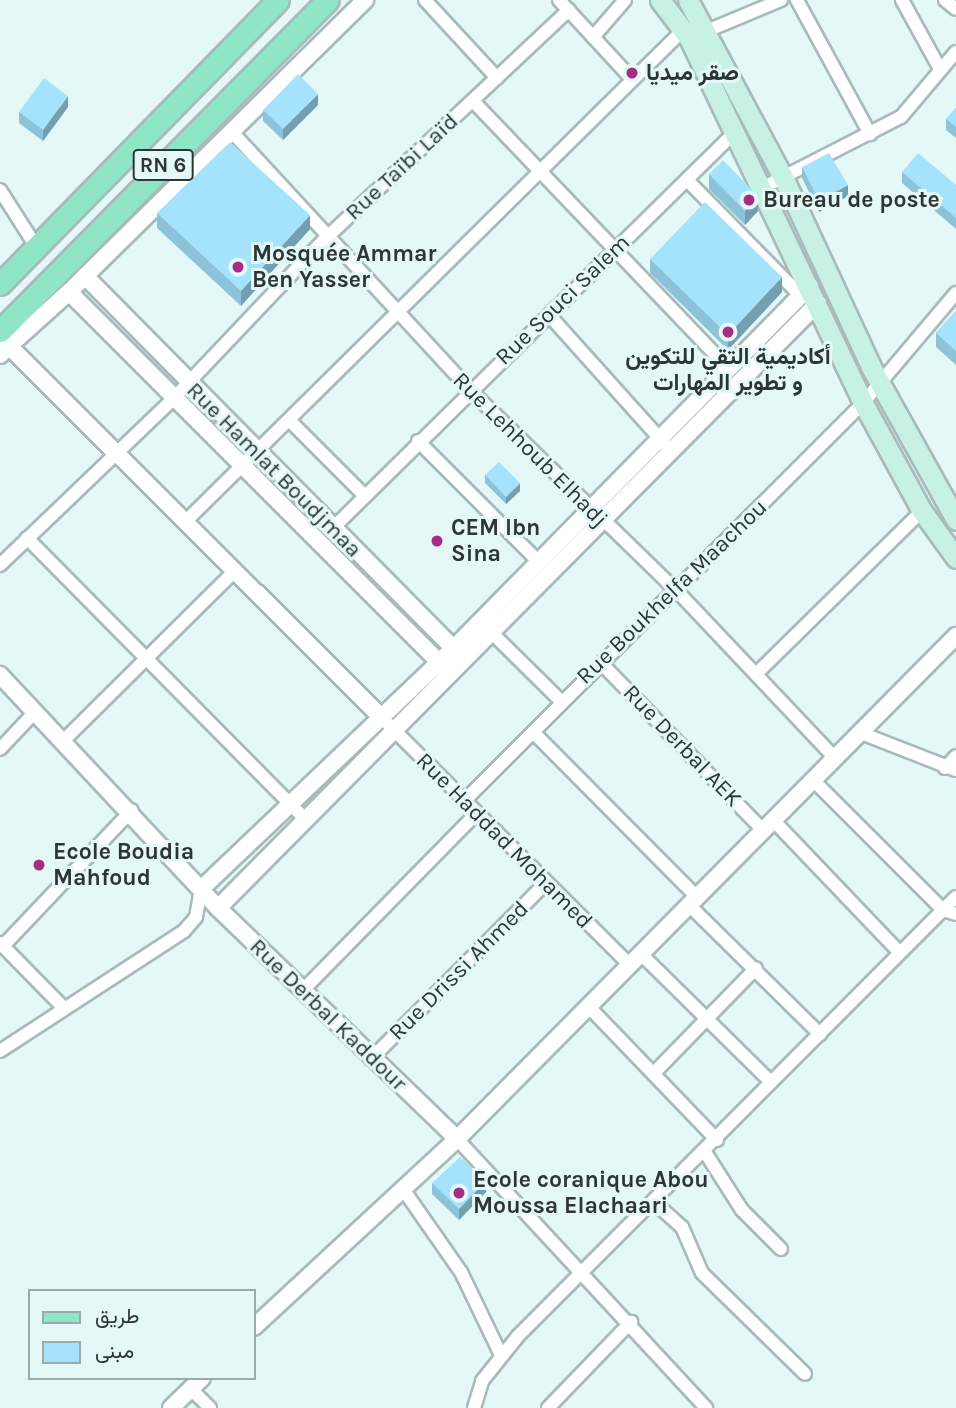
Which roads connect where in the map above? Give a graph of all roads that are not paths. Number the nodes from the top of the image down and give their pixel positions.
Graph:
1 (278, 0) edge
2 (328, 0) edge
3 (365, 0) edge
4 (425, 0) edge
5 (559, 0) edge
6 (625, 0) edge
7 (660, 0) edge
8 (688, 0) edge
9 (781, 0) edge
10 (797, 0) edge
11 (902, 0) edge
12 (945, 0) edge
13 (956, 9) edge
14 (569, 10) junction
15 (709, 30) junction
16 (682, 31) junction
17 (593, 37) junction
18 (956, 52) edge
19 (940, 69) junction
20 (497, 78) junction
21 (631, 78) junction
22 (473, 100) junction
23 (735, 132) junction
24 (233, 133) junction
25 (870, 134) junction
26 (536, 172) junction
27 (783, 177) junction
28 (687, 180) junction
29 (762, 188) junction
30 (0, 190) edge
31 (326, 238) junction
32 (35, 245) junction
33 (613, 250) junction
34 (85, 276) junction
35 (0, 284) edge
36 (69, 292) junction
37 (956, 293) edge
38 (810, 295) junction
39 (397, 313) junction
40 (549, 315) junction
41 (2, 342) edge
42 (728, 368) junction
43 (188, 383) junction
44 (881, 384) junction
45 (470, 390) junction
46 (172, 400) junction
47 (863, 402) junction
48 (290, 421) junction
49 (657, 436) junction
50 (418, 441) junction
51 (670, 450) junction
52 (113, 453) junction
53 (258, 453) junction
54 (241, 470) junction
55 (364, 495) junction
56 (588, 510) junction
57 (922, 511) junction
58 (956, 520) edge
59 (186, 522) junction
60 (602, 523) junction
61 (332, 529) junction
62 (27, 538) junction
63 (956, 558) edge
64 (539, 562) junction
65 (0, 565) edge
66 (236, 570) junction
67 (677, 591) junction
68 (493, 635) junction
69 (956, 636) edge
70 (453, 649) junction
71 (147, 656) junction
72 (466, 660) junction
73 (439, 662) junction
74 (601, 663) junction
75 (451, 674) junction
76 (756, 674) junction
77 (0, 675) edge
78 (561, 701) junction
79 (35, 712) junction
80 (380, 716) junction
81 (394, 731) junction
82 (533, 732) junction
83 (861, 733) junction
84 (63, 741) junction
85 (0, 749) edge
86 (956, 757) edge
87 (836, 759) junction
88 (951, 769) edge
89 (813, 780) junction
90 (464, 801) junction
91 (289, 803) junction
92 (132, 810) junction
93 (476, 814) junction
94 (306, 819) junction
95 (768, 825) junction
96 (546, 883) junction
97 (201, 888) junction
98 (956, 897) edge
99 (693, 901) junction
100 (218, 908) junction
101 (943, 910) junction
102 (956, 914) edge
103 (197, 917) junction
104 (1, 945) edge
105 (899, 952) junction
106 (635, 959) junction
107 (755, 968) junction
108 (302, 991) junction
109 (588, 1006) junction
110 (63, 1007) junction
111 (705, 1018) junction
112 (820, 1034) junction
113 (0, 1051) edge
114 (371, 1059) junction
115 (654, 1073) junction
116 (771, 1082) junction
117 (457, 1139) junction
118 (717, 1140) junction
119 (705, 1152) junction
120 (403, 1189) junction
121 (654, 1202) junction
122 (781, 1249) dead end
123 (583, 1272) junction
124 (631, 1322) junction
125 (256, 1325) edge
126 (501, 1355) junction
127 (805, 1374) dead end
128 (196, 1384) edge
129 (171, 1408) edge
130 (210, 1408) edge
131 (474, 1408) edge
132 (548, 1408) edge
133 (706, 1408) edge

1 - 32 main road, RN 6
2 - 41 main road, RN 6
3 - 24 street
4 - 20 street
5 - 14 street
6 - 17 street
7 - 16 main road
8 - 15 main road
9 - 15 street
10 - 25 street
11 - 19 street
12 - 13 street
14 - 17 street
14 - 20 street, Rue Taïbi Laïd
15 - 16 street
15 - 27 main road
16 - 21 street
16 - 23 main road
17 - 21 street
18 - 19 street
19 - 25 street
20 - 22 street, Rue Taïbi Laïd
21 - 26 street
22 - 26 street
22 - 31 street, Rue Taïbi Laïd
23 - 28 street, Rue Souci Salem
23 - 29 main road
24 - 31 street, Rue Lehhoub Elhadj
24 - 34 street
25 - 27 street
26 - 33 street
26 - 39 street
27 - 29 street
27 - 44 main road
28 - 33 street, Rue Souci Salem
28 - 38 street
29 - 38 main road
30 - 32 street
31 - 39 street, Rue Lehhoub Elhadj
31 - 43 street, Rue Taïbi Laïd
32 - 35 main road, RN 6
33 - 40 street, Rue Souci Salem
33 - 42 street
34 - 36 street
34 - 43 street, Rue Hamlat Boudjmaa
36 - 41 street
36 - 46 street, Rue Hamlat Boudjmaa
37 - 44 street, Rue Boukhelfa Maachou
38 - 42 street
38 - 47 main road
38 - 51 street
39 - 45 street, Rue Lehhoub Elhadj
39 - 48 street
40 - 45 street, Rue Souci Salem
40 - 49 street
41 - 52 street
42 - 49 street
43 - 46 street, Rue Taïbi Laïd
43 - 53 street, Rue Hamlat Boudjmaa
44 - 47 street, Rue Boukhelfa Maachou
44 - 58 main road
45 - 50 street, Rue Souci Salem
45 - 56 street, Rue Lehhoub Elhadj
46 - 52 street, Rue Taïbi Laïd
46 - 54 street, Rue Hamlat Boudjmaa
47 - 57 main road
47 - 67 street, Rue Boukhelfa Maachou
48 - 53 street
48 - 55 street
49 - 51 street
49 - 56 street
50 - 55 street, Rue Souci Salem
50 - 64 street
51 - 60 street
52 - 59 street
52 - 62 street, Rue Taïbi Laïd
53 - 54 street
53 - 61 street, Rue Hamlat Boudjmaa
54 - 59 street
54 - 73 street, Rue Hamlat Boudjmaa
55 - 61 street, Rue Souci Salem
56 - 60 street, Rue Lehhoub Elhadj
56 - 64 street
57 - 63 main road
57 - 76 street
59 - 66 street
60 - 67 street, Rue Lehhoub Elhadj
60 - 68 street
61 - 70 street, Rue Hamlat Boudjmaa
62 - 65 street, Rue Taïbi Laïd
62 - 71 street
64 - 70 street
66 - 71 street
66 - 80 street
67 - 74 street, Rue Boukhelfa Maachou
67 - 76 street, Rue Lehhoub Elhadj
68 - 72 street
68 - 78 street
69 - 83 street
70 - 72 street, Rue Hamlat Boudjmaa
70 - 73 street
71 - 84 street
71 - 91 street
72 - 75 street
73 - 75 street, Rue Hamlat Boudjmaa
73 - 80 street
74 - 78 street, Rue Boukhelfa Maachou
74 - 95 street, Rue Derbal AEK
75 - 81 street
76 - 87 street, Rue Lehhoub Elhadj
77 - 79 street, Rue Derbal Kaddour
78 - 82 street, Rue Boukhelfa Maachou
79 - 84 street, Rue Derbal Kaddour
79 - 85 street
80 - 81 street, Rue Haddad Mohamed
80 - 91 street
81 - 90 street, Rue Haddad Mohamed
81 - 94 street
82 - 90 street, Rue Boukhelfa Maachou
82 - 99 street
83 - 87 street
83 - 88 street
84 - 92 street, Rue Derbal Kaddour
86 - 88 street
87 - 89 street
89 - 95 street
89 - 101 street
90 - 93 street, Rue Haddad Mohamed
91 - 94 street
91 - 97 street
92 - 97 street, Rue Derbal Kaddour
92 - 104 street
93 - 96 street, Rue Haddad Mohamed
93 - 108 street
94 - 100 street
95 - 99 street
95 - 105 street, Rue Derbal AEK
96 - 106 street, Rue Haddad Mohamed
96 - 114 street, Rue Drissi Ahmed
97 - 100 street, Rue Derbal Kaddour
97 - 103 street
98 - 101 street
99 - 106 street
99 - 107 street
100 - 103 street
100 - 108 street, Rue Derbal Kaddour
101 - 102 street
101 - 105 street
103 - 110 street
104 - 110 street
105 - 112 street
106 - 109 street
106 - 111 street, Rue Haddad Mohamed
107 - 111 street
107 - 112 street
108 - 114 street, Rue Derbal Kaddour
109 - 115 street
109 - 117 street
110 - 113 street
111 - 115 street
111 - 116 street, Rue Haddad Mohamed
112 - 116 street
114 - 117 street, Rue Derbal Kaddour
115 - 118 street
116 - 118 street
117 - 120 street
117 - 123 street
118 - 119 street
119 - 121 street
119 - 122 street
120 - 125 street
120 - 126 street
121 - 123 street
121 - 127 street
123 - 124 street
123 - 126 street
124 - 132 street
124 - 133 street
126 - 131 street
128 - 129 street
128 - 130 street

